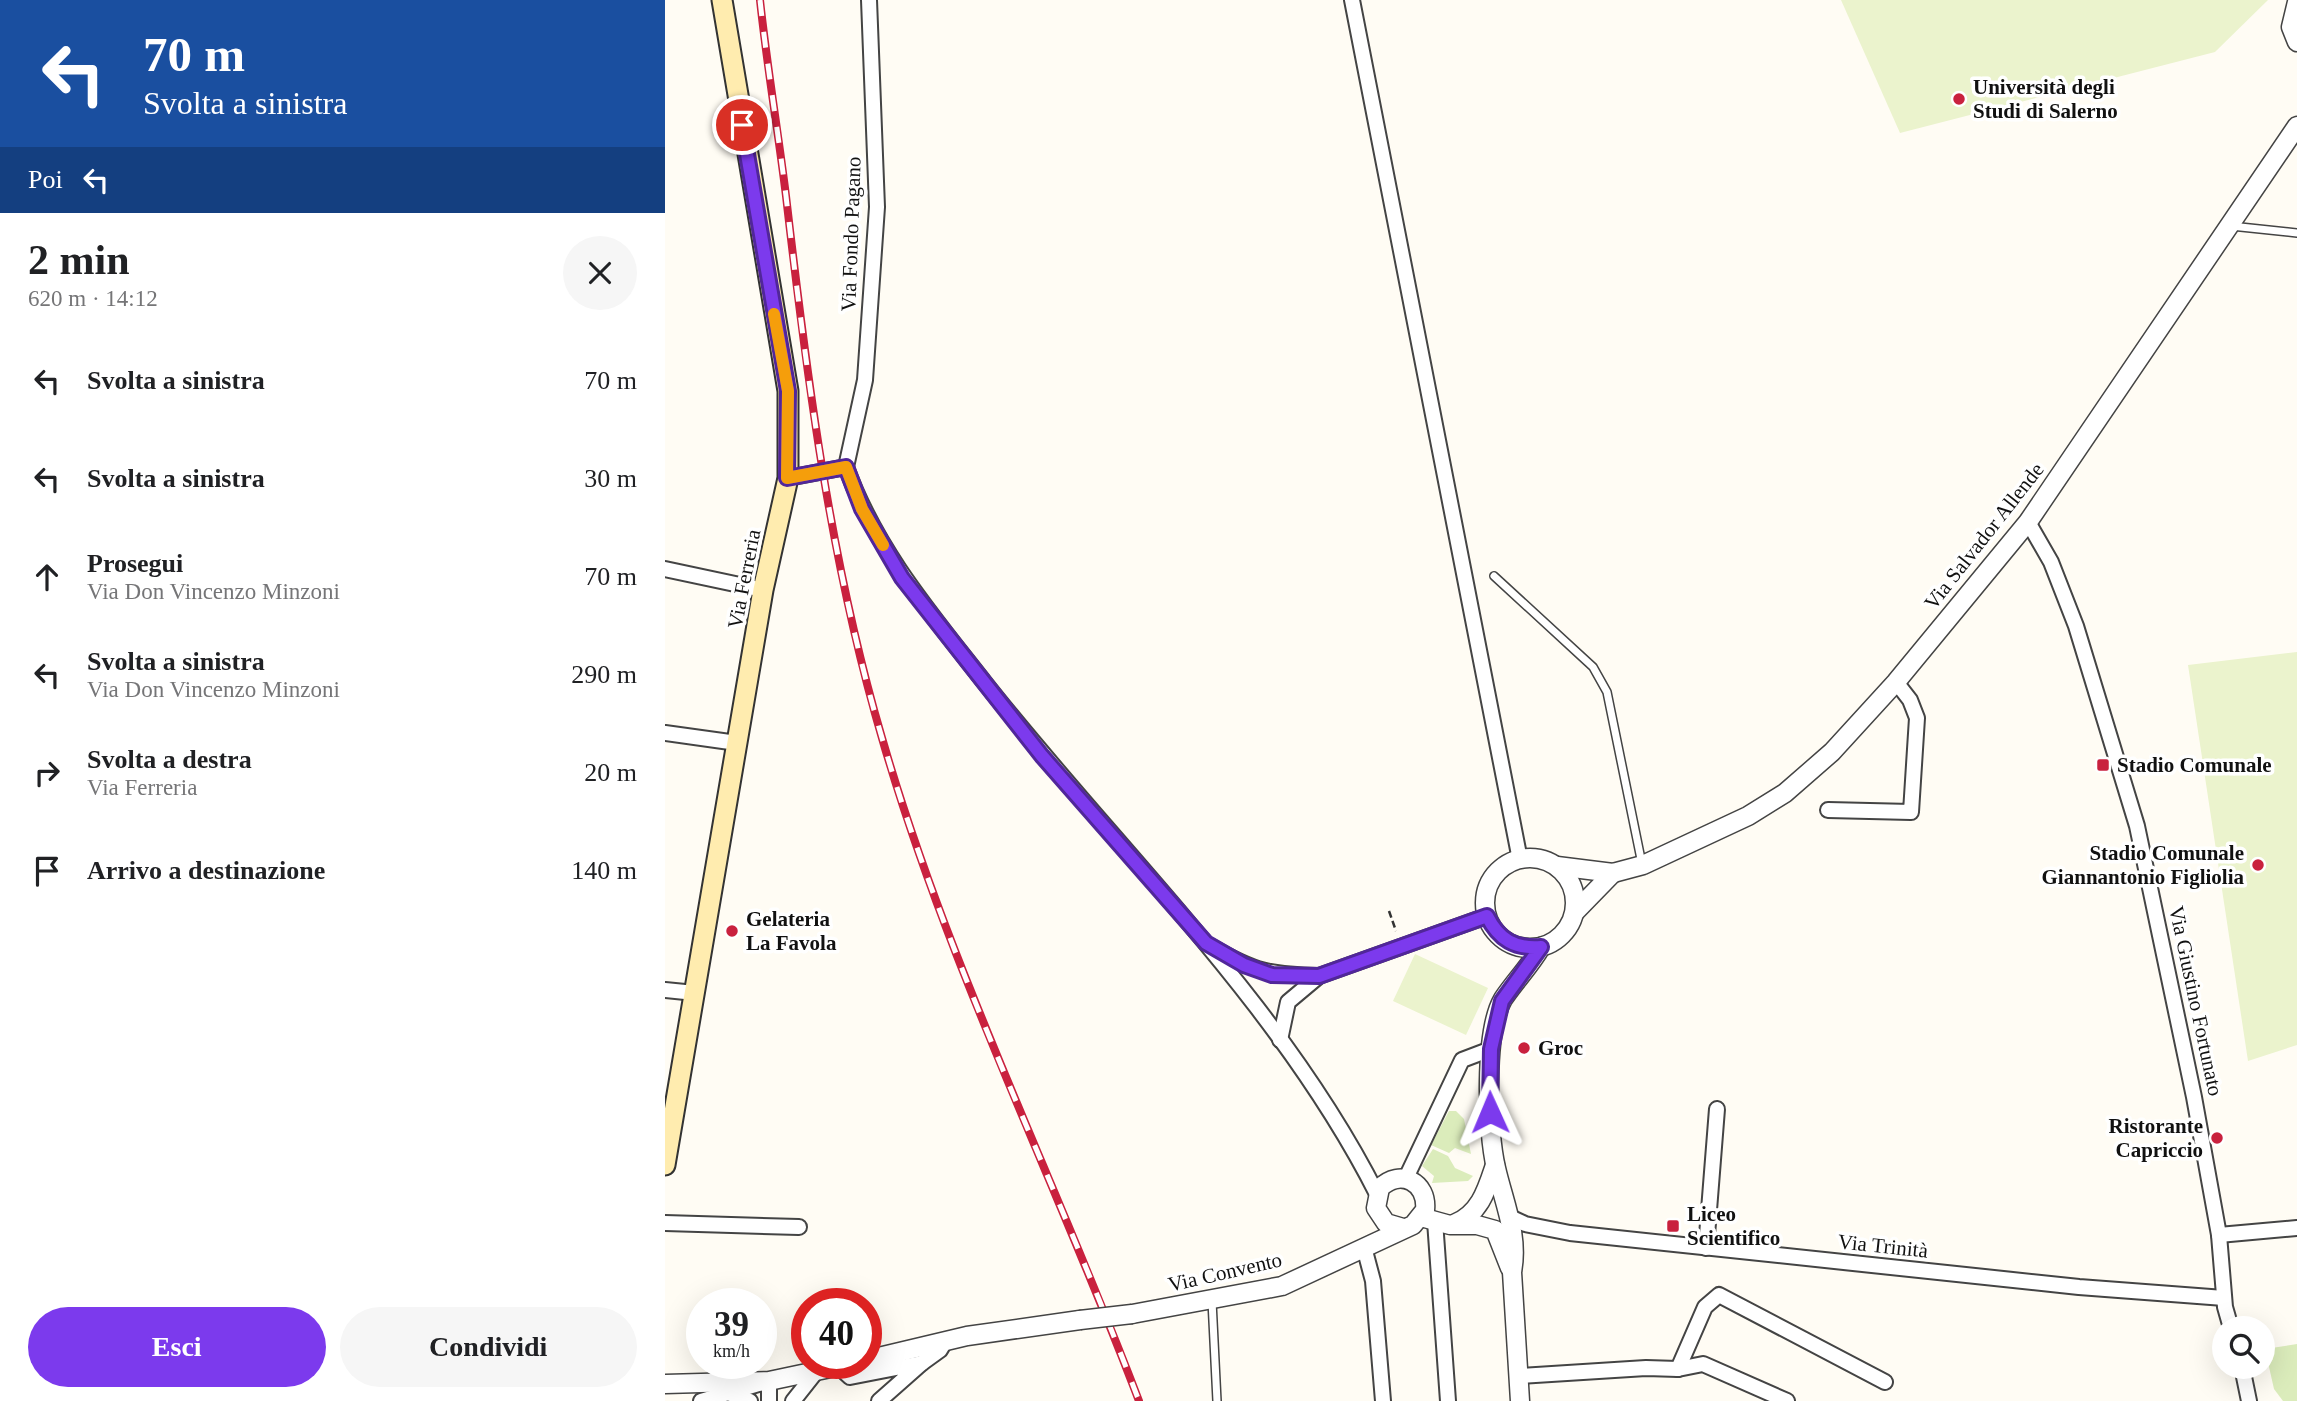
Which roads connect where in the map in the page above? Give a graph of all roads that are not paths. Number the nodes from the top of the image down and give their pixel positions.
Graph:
1 (723, 0) edge
2 (869, 0) edge
3 (1352, 0) edge
4 (2297, 2) edge
5 (2297, 42) edge
6 (2297, 126) edge
7 (2231, 226) junction
8 (2297, 233) edge
9 (846, 467) junction
10 (787, 478) junction
11 (2028, 522) junction
12 (665, 569) edge
13 (1494, 576) dead end
14 (763, 590) junction
15 (1896, 682) junction
16 (665, 733) edge
17 (737, 743) junction
18 (1828, 810) dead end
19 (1520, 860) junction
20 (1643, 865) junction
21 (1557, 866) junction
22 (1613, 873) junction
23 (1575, 912) junction
24 (1487, 916) junction
25 (1206, 943) junction
26 (1541, 947) junction
27 (1319, 976) junction
28 (665, 990) edge
29 (695, 993) junction
30 (1280, 1040) junction
31 (1491, 1049) junction
32 (672, 1081) edge
33 (1717, 1109) dead end
34 (1361, 1163) junction
35 (1495, 1164) junction
36 (665, 1165) edge
37 (1398, 1179) junction
38 (1377, 1194) junction
39 (1378, 1215) junction
40 (1510, 1217) junction
41 (1436, 1221) junction
42 (665, 1223) edge
43 (799, 1227) dead end
44 (1403, 1228) junction
45 (2297, 1228) edge
46 (2218, 1235) junction
47 (1364, 1247) junction
48 (1706, 1248) junction
49 (1512, 1272) junction
50 (2224, 1298) junction
51 (1212, 1301) junction
52 (2228, 1316) edge
53 (946, 1340) junction
54 (882, 1359) edge
55 (922, 1363) junction
56 (882, 1365) edge
57 (1678, 1369) junction
58 (1518, 1376) junction
59 (791, 1377) edge
60 (810, 1379) edge
61 (882, 1379) edge
62 (2244, 1379) edge
63 (771, 1381) junction
64 (1885, 1382) dead end
65 (665, 1384) edge
66 (890, 1390) junction
67 (727, 1393) junction
68 (701, 1401) edge
69 (750, 1401) edge
70 (771, 1401) edge
71 (793, 1401) edge
72 (879, 1401) edge
73 (1217, 1401) edge
74 (1384, 1401) edge
75 (1448, 1401) edge
76 (1520, 1401) edge
77 (1787, 1401) edge
78 (2249, 1401) edge

1 - 10 main road, Via Ferreria
2 - 9 street, Via Fondo Pagano
3 - 19 street
4 - 5 street
6 - 7 street, Via Salvador Allende
7 - 8 lane
7 - 11 street, Via Salvador Allende
9 - 10 street
9 - 25 street
10 - 14 main road, Via Ferreria
11 - 15 street, Via Salvador Allende
11 - 46 street, Via Giustino Fortunato
12 - 14 street
13 - 20 lane
14 - 17 main road, Via Ferreria
15 - 18 street
15 - 20 street, Via Salvador Allende
16 - 17 street
17 - 29 main road, Via Ferreria
19 - 21 street
19 - 24 street
20 - 22 street, Via Salvador Allende
21 - 22 street, Via Salvador Allende
21 - 23 street
22 - 23 street
23 - 26 street
24 - 26 street
24 - 27 street
25 - 27 street
25 - 30 street
26 - 31 street
27 - 30 street
28 - 29 street
29 - 32 main road, Via Ferreria
30 - 34 street
31 - 35 street
31 - 37 street
32 - 36 main road, Via Ferreria
33 - 48 street
34 - 37 street
34 - 38 street
35 - 40 street
35 - 41 street, Via Convento
37 - 38 street
37 - 41 street
38 - 39 street
39 - 44 street
39 - 47 street
40 - 48 street, Via Trinità
40 - 49 street
41 - 44 street, Via Convento
41 - 49 street
41 - 75 street
42 - 43 street
44 - 47 street, Via Convento
45 - 46 street
46 - 50 street, Via Giustino Fortunato
47 - 51 street, Via Convento
47 - 74 street
48 - 50 street, Via Trinità
49 - 58 street
50 - 52 street
51 - 53 street, Via Convento, bridge
51 - 73 lane
53 - 54 street
53 - 55 street
55 - 56 street
55 - 66 street
57 - 58 street
57 - 64 street
57 - 77 street
58 - 76 street
59 - 63 street
60 - 71 street
61 - 66 street
62 - 78 street
63 - 65 street
63 - 67 street
63 - 70 street
66 - 72 street
67 - 68 street
67 - 69 street

